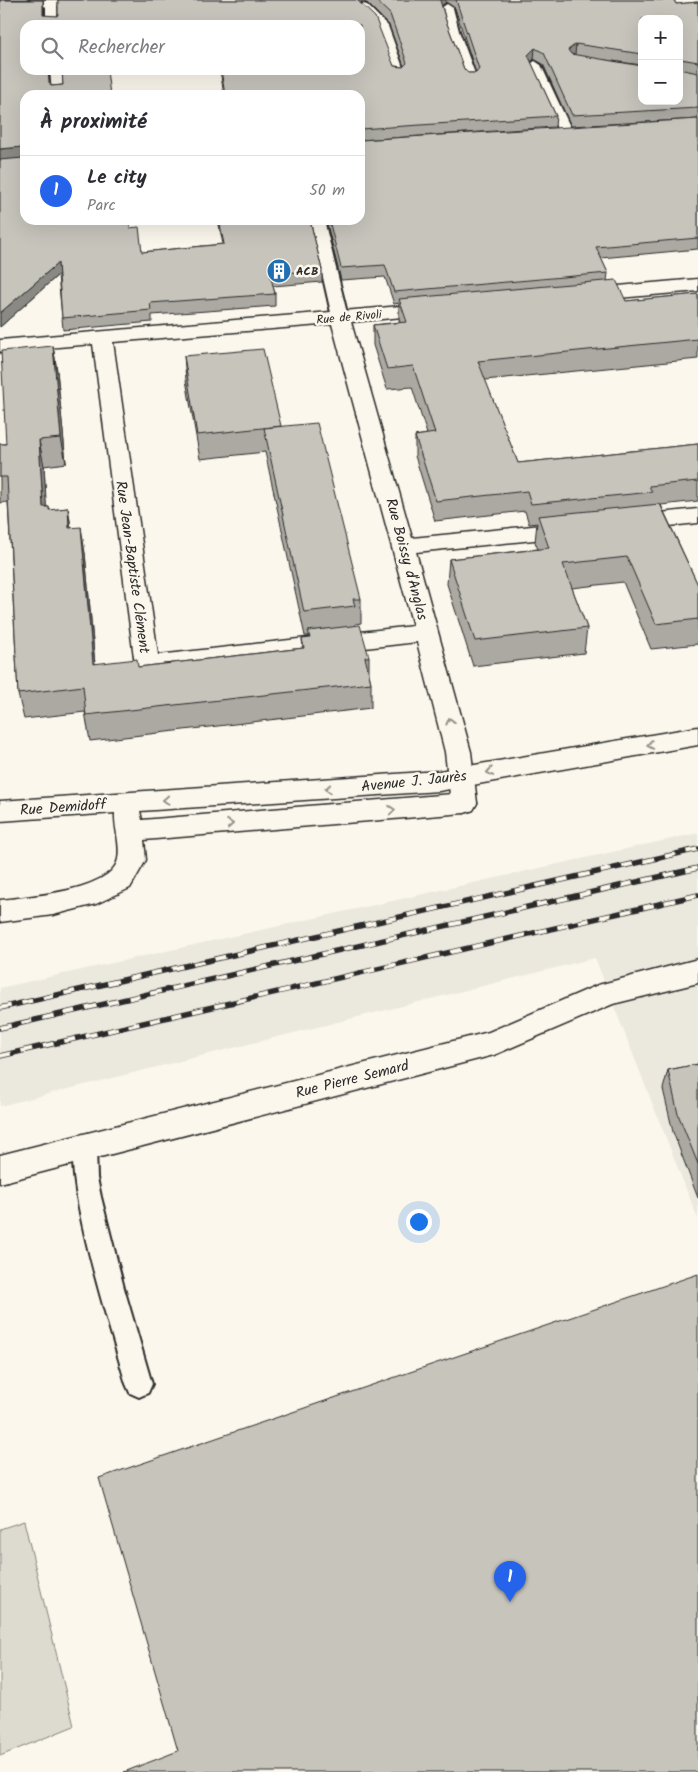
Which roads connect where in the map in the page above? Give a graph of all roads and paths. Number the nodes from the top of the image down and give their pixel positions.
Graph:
1 (73, 0) edge
2 (51, 1) junction
3 (0, 4) edge
4 (363, 8) edge
5 (447, 8) dead end
6 (52, 20) edge
7 (535, 65) edge
8 (399, 73) edge
9 (56, 75) edge
10 (471, 79) edge
11 (58, 90) edge
12 (566, 133) edge
13 (318, 225) edge
14 (698, 285) edge
15 (562, 297) edge
16 (456, 307) edge
17 (340, 317) junction
18 (102, 338) junction
19 (0, 346) edge
20 (698, 516) edge
21 (403, 546) junction
22 (430, 643) junction
23 (698, 736) edge
24 (461, 777) junction
25 (127, 802) junction
26 (464, 803) joint
27 (0, 811) edge
28 (130, 831) junction
29 (0, 911) edge
30 (698, 971) edge
31 (84, 1148) junction
32 (0, 1168) edge
33 (139, 1384) dead end

1 - 2 street
2 - 3 street
2 - 6 lane
4 - 8 lane
5 - 10 lane
7 - 12 lane
9 - 11 lane
13 - 17 lane
14 - 15 street
16 - 17 street, Rue de Rivoli
17 - 18 street, Rue de Rivoli
17 - 21 street, Rue Boissy d'Anglas
18 - 19 street, Rue de Rivoli
18 - 22 street, Rue Jean-Baptiste Clément
20 - 21 street
21 - 22 street, Rue Boissy d'Anglas
24 -> 22 street, Rue Boissy d'Anglas
23 -> 24 street, Avenue J. Jaurès
24 -> 25 street, Avenue J. Jaurès
24 - 26 street, Rue Boissy d'Anglas
25 - 27 street, Rue Demidoff
25 - 28 street
28 -> 26 street, Avenue J. Jaurès
28 - 29 street
30 - 31 street, Rue Pierre Semard
31 - 32 street, Rue Pierre Semard
31 - 33 lane

